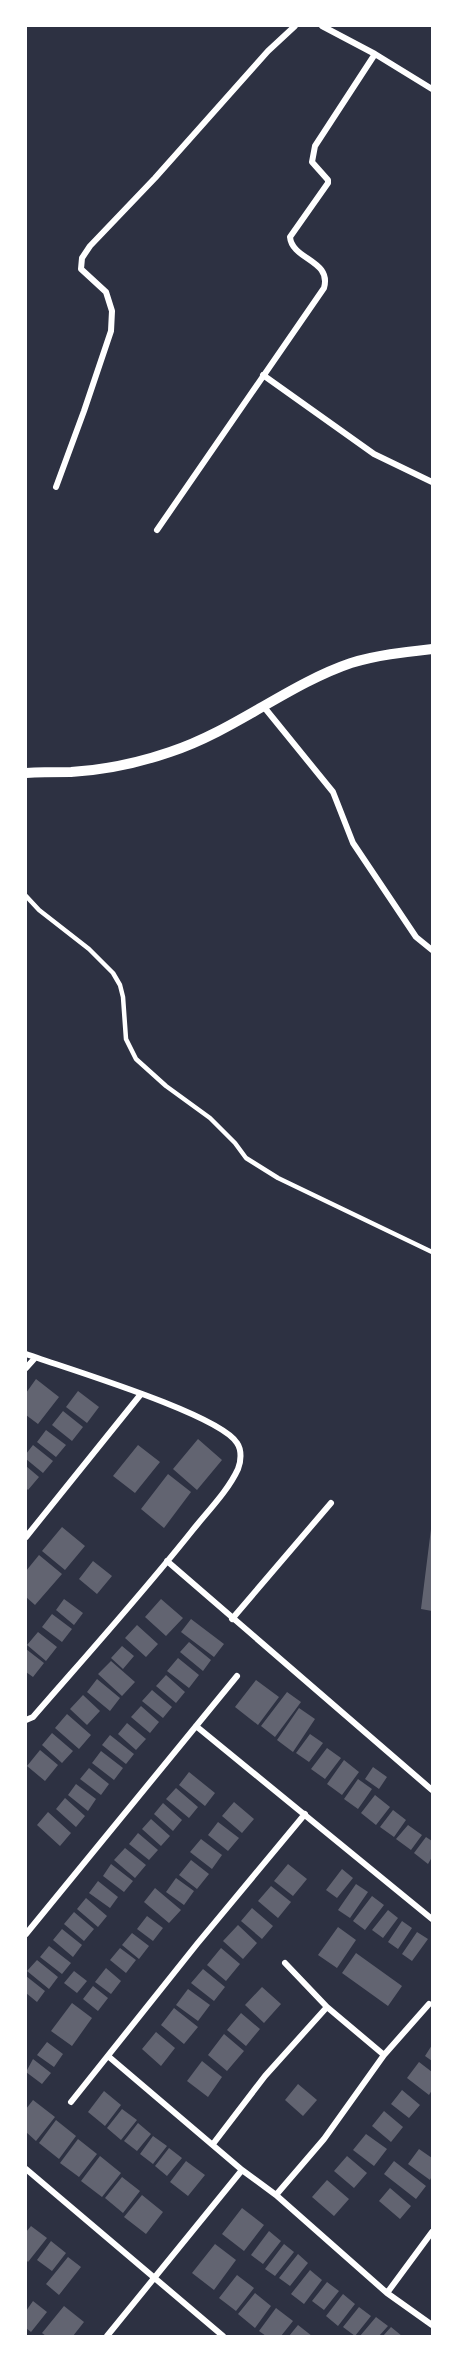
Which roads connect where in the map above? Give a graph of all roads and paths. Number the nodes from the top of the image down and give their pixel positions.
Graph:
1 (295, 26) edge
2 (322, 26) edge
3 (375, 54) junction
4 (432, 89) edge
5 (262, 375) junction
6 (432, 482) edge
7 (56, 487) dead end
8 (157, 530) dead end
9 (432, 649) edge
10 (264, 707) junction
11 (26, 773) edge
12 (26, 896) edge
13 (432, 951) edge
14 (432, 1252) edge
15 (26, 1354) edge
16 (34, 1358) junction
17 (26, 1368) edge
18 (141, 1394) junction
19 (332, 1503) dead end
20 (26, 1537) edge
21 (168, 1561) junction
22 (232, 1619) junction
23 (237, 1676) dead end
24 (26, 1720) edge
25 (196, 1726) junction
26 (432, 1790) edge
27 (305, 1814) junction
28 (432, 1919) edge
29 (26, 1934) edge
30 (285, 1964) dead end
31 (429, 2004) dead end
32 (327, 2007) junction
33 (384, 2055) junction
34 (108, 2056) junction
35 (71, 2102) dead end
36 (213, 2144) junction
37 (26, 2169) edge
38 (242, 2170) junction
39 (276, 2194) junction
40 (432, 2232) edge
41 (156, 2278) junction
42 (387, 2292) junction
43 (432, 2325) edge
44 (107, 2337) edge
45 (222, 2337) edge

1 - 7 street
2 - 3 street
3 - 4 street
3 - 5 street
5 - 6 street
5 - 8 street
9 - 10 street
10 - 11 street
10 - 13 street
12 - 14 lane
15 - 16 street
16 - 17 street
16 - 18 street
18 - 20 street
18 - 21 street
19 - 22 street
21 - 22 street
21 - 24 street
22 - 26 street
23 - 25 street
25 - 27 street
25 - 29 street
27 - 28 street
27 - 34 street
30 - 32 street
31 - 33 street
32 - 33 street
32 - 36 street
33 - 39 street
34 - 35 street
34 - 36 street
36 - 38 street
37 - 41 street
38 - 39 street
38 - 41 street
39 - 42 street
40 - 42 street
41 - 44 street
41 - 45 street
42 - 43 street

